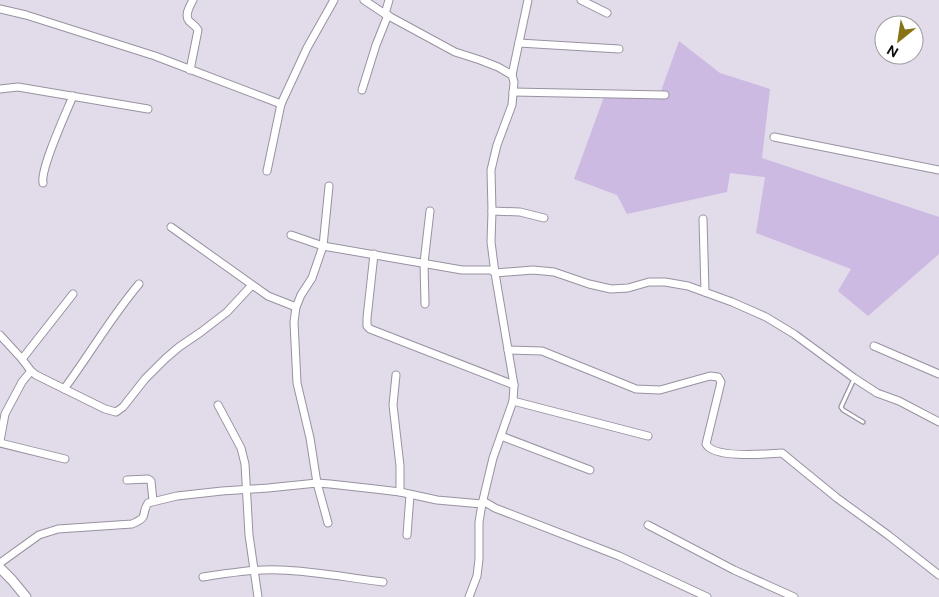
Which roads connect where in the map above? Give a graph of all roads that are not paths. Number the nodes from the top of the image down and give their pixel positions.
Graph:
1 (193, 0) edge
2 (334, 0) edge
3 (364, 0) edge
4 (389, 0) edge
5 (528, 0) edge
6 (581, 0) edge
7 (0, 9) edge
8 (607, 13) dead end
9 (386, 14) junction
10 (519, 43) junction
11 (619, 49) dead end
12 (190, 70) junction
13 (512, 75) junction
14 (0, 89) edge
15 (362, 90) dead end
16 (513, 92) junction
17 (665, 95) dead end
18 (73, 96) junction
19 (281, 104) junction
20 (148, 109) dead end
21 (774, 137) dead end
22 (939, 170) edge
23 (266, 171) dead end
24 (43, 184) dead end
25 (329, 186) dead end
26 (430, 211) dead end
27 (492, 211) junction
28 (544, 218) dead end
29 (703, 219) dead end
30 (171, 227) dead end
31 (291, 235) dead end
32 (324, 246) junction
33 (374, 254) junction
34 (424, 263) junction
35 (495, 273) junction
36 (139, 284) dead end
37 (252, 285) junction
38 (705, 292) junction
39 (73, 294) dead end
40 (425, 304) dead end
41 (296, 307) junction
42 (0, 335) edge
43 (874, 346) dead end
44 (508, 350) junction
45 (22, 359) junction
46 (31, 372) junction
47 (939, 374) edge
48 (396, 375) dead end
49 (854, 378) junction
50 (514, 385) junction
51 (64, 389) junction
52 (513, 401) junction
53 (218, 405) dead end
54 (2, 413) edge
55 (863, 422) dead end
56 (939, 422) edge
57 (501, 436) junction
58 (648, 436) dead end
59 (0, 442) edge
60 (64, 459) dead end
61 (590, 470) dead end
62 (127, 480) dead end
63 (317, 483) junction
64 (247, 489) junction
65 (400, 492) junction
66 (410, 495) junction
67 (153, 501) junction
68 (482, 503) junction
69 (328, 523) dead end
70 (648, 525) dead end
71 (407, 535) dead end
72 (0, 563) edge
73 (0, 568) edge
74 (254, 570) junction
75 (939, 575) edge
76 (203, 577) dead end
77 (383, 582) dead end
78 (26, 597) edge
79 (258, 597) edge
80 (469, 597) edge
81 (707, 597) edge
82 (794, 597) edge

1 - 12 street
2 - 19 street
3 - 9 street
4 - 9 street
5 - 10 street
6 - 8 street
7 - 12 street
9 - 13 street
9 - 15 street
10 - 11 street
10 - 13 street
12 - 19 street
13 - 16 street
14 - 18 street
16 - 17 street
16 - 27 street
18 - 20 street
18 - 24 street
19 - 23 street
21 - 22 street
25 - 32 street
26 - 34 street
27 - 28 street
27 - 35 street
29 - 38 street
30 - 37 street
31 - 32 street
32 - 33 street
32 - 41 street
33 - 34 street
33 - 50 street
34 - 35 street
34 - 40 street
35 - 38 street
35 - 44 street
36 - 51 street
37 - 41 street
37 - 51 street
38 - 49 street
39 - 45 street
41 - 63 street
42 - 45 street
43 - 47 street
44 - 50 street
44 - 75 street
45 - 46 street
46 - 51 street
46 - 54 street
48 - 65 street
49 - 55 lane
49 - 56 street
50 - 52 street
52 - 57 street
52 - 58 street
53 - 64 street
54 - 59 street
57 - 61 street
57 - 68 street
59 - 60 street
62 - 67 street
63 - 64 street
63 - 65 street
63 - 69 street
64 - 67 street
64 - 74 street
65 - 66 street
66 - 68 street
66 - 71 street
67 - 72 street
68 - 80 street
68 - 81 street
70 - 82 street
73 - 78 street
74 - 76 street
74 - 77 street
74 - 79 street

